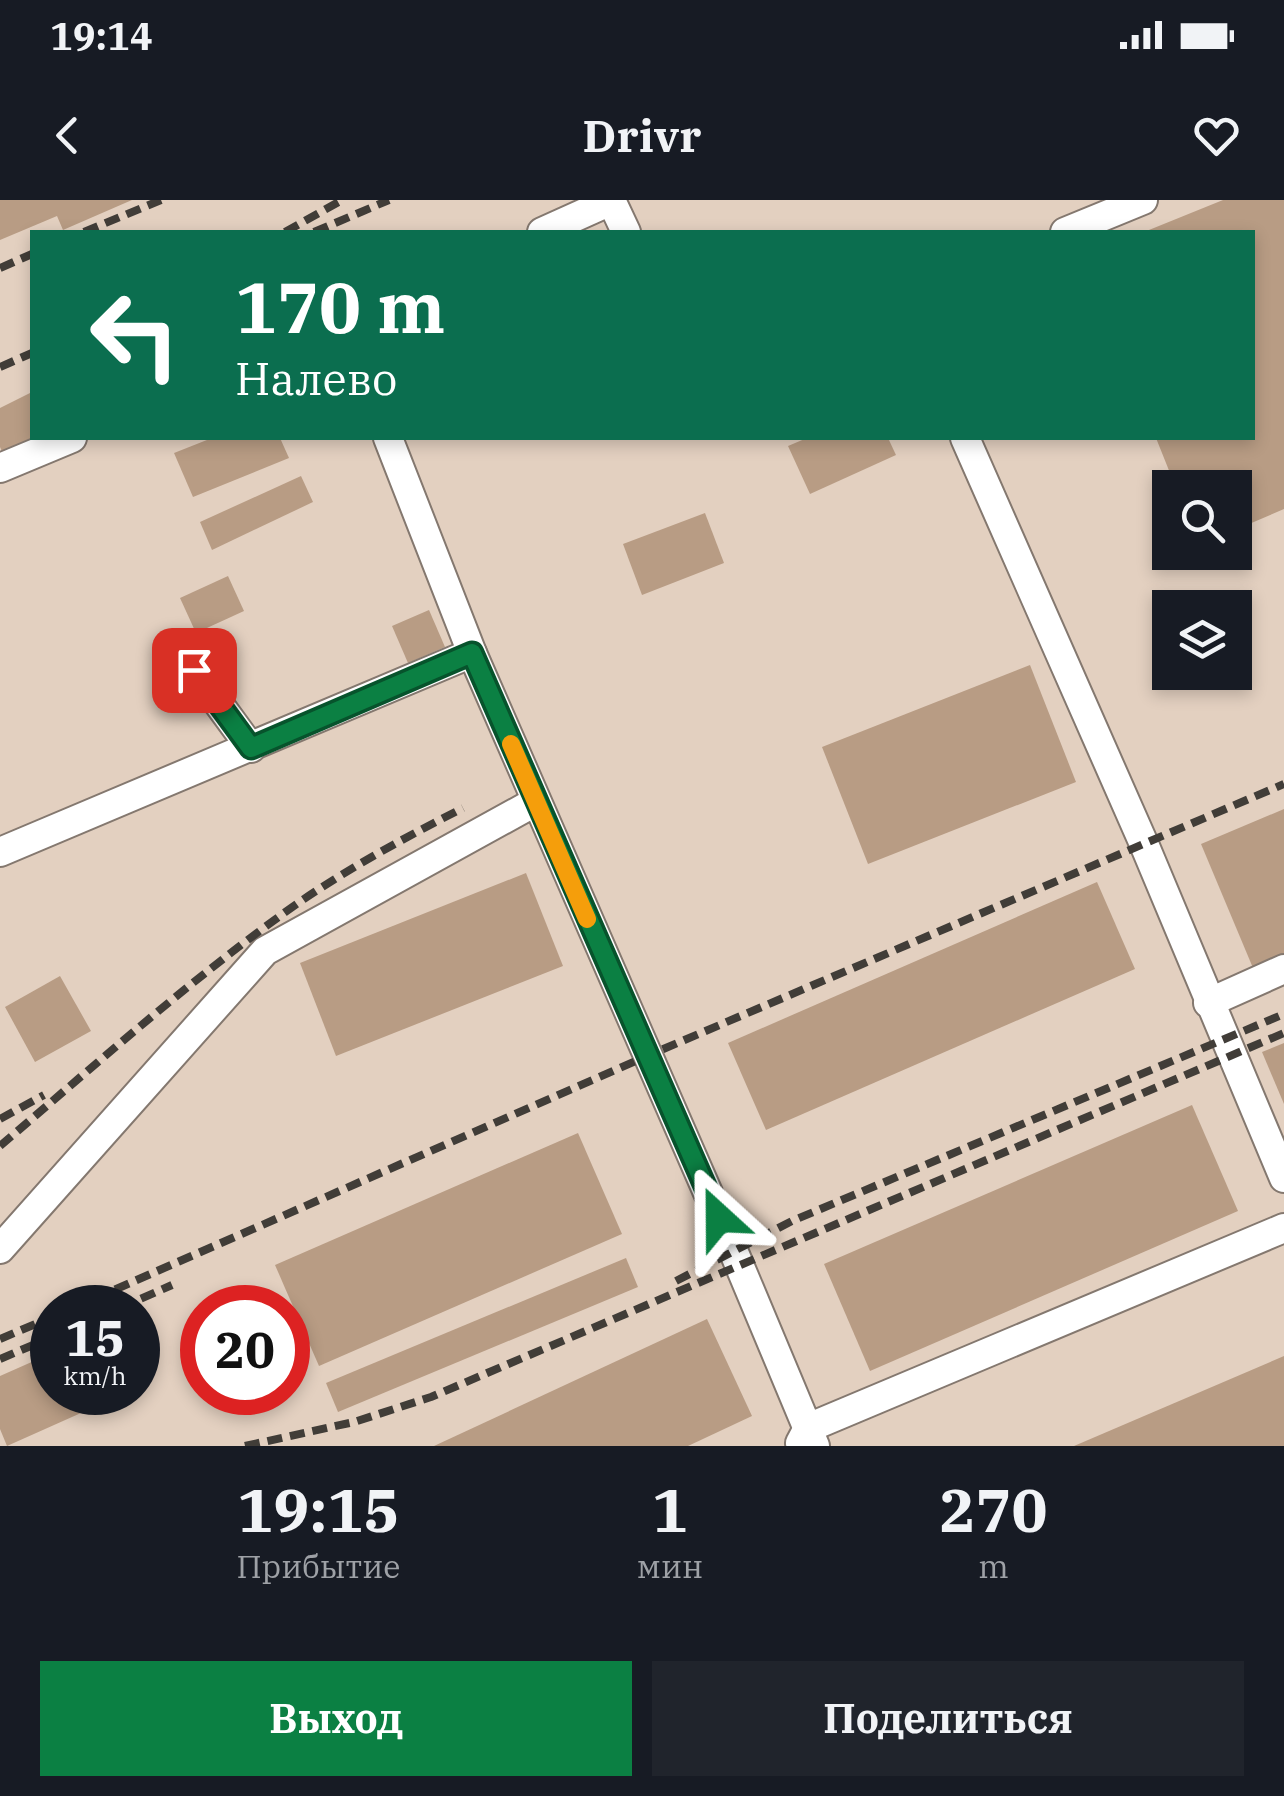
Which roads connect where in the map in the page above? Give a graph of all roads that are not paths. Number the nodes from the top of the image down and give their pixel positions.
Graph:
1 (611, 200) edge
2 (1143, 200) edge
3 (546, 230) edge
4 (625, 230) edge
5 (1070, 230) edge
6 (67, 440) edge
7 (389, 440) edge
8 (966, 440) edge
9 (0, 468) edge
10 (472, 653) junction
11 (194, 670) dead end
12 (251, 748) junction
13 (535, 802) junction
14 (1, 860) edge
15 (1284, 970) edge
16 (1208, 1003) junction
17 (1284, 1178) edge
18 (1284, 1228) edge
19 (0, 1249) edge
20 (807, 1440) edge

1 - 3 lane
1 - 4 lane
2 - 5 lane
6 - 9 lane
7 - 10 lane
8 - 16 lane
10 - 12 lane
10 - 13 lane
11 - 12 lane
12 - 14 lane
13 - 19 lane
13 - 20 lane
15 - 16 lane
16 - 17 lane
18 - 20 lane

